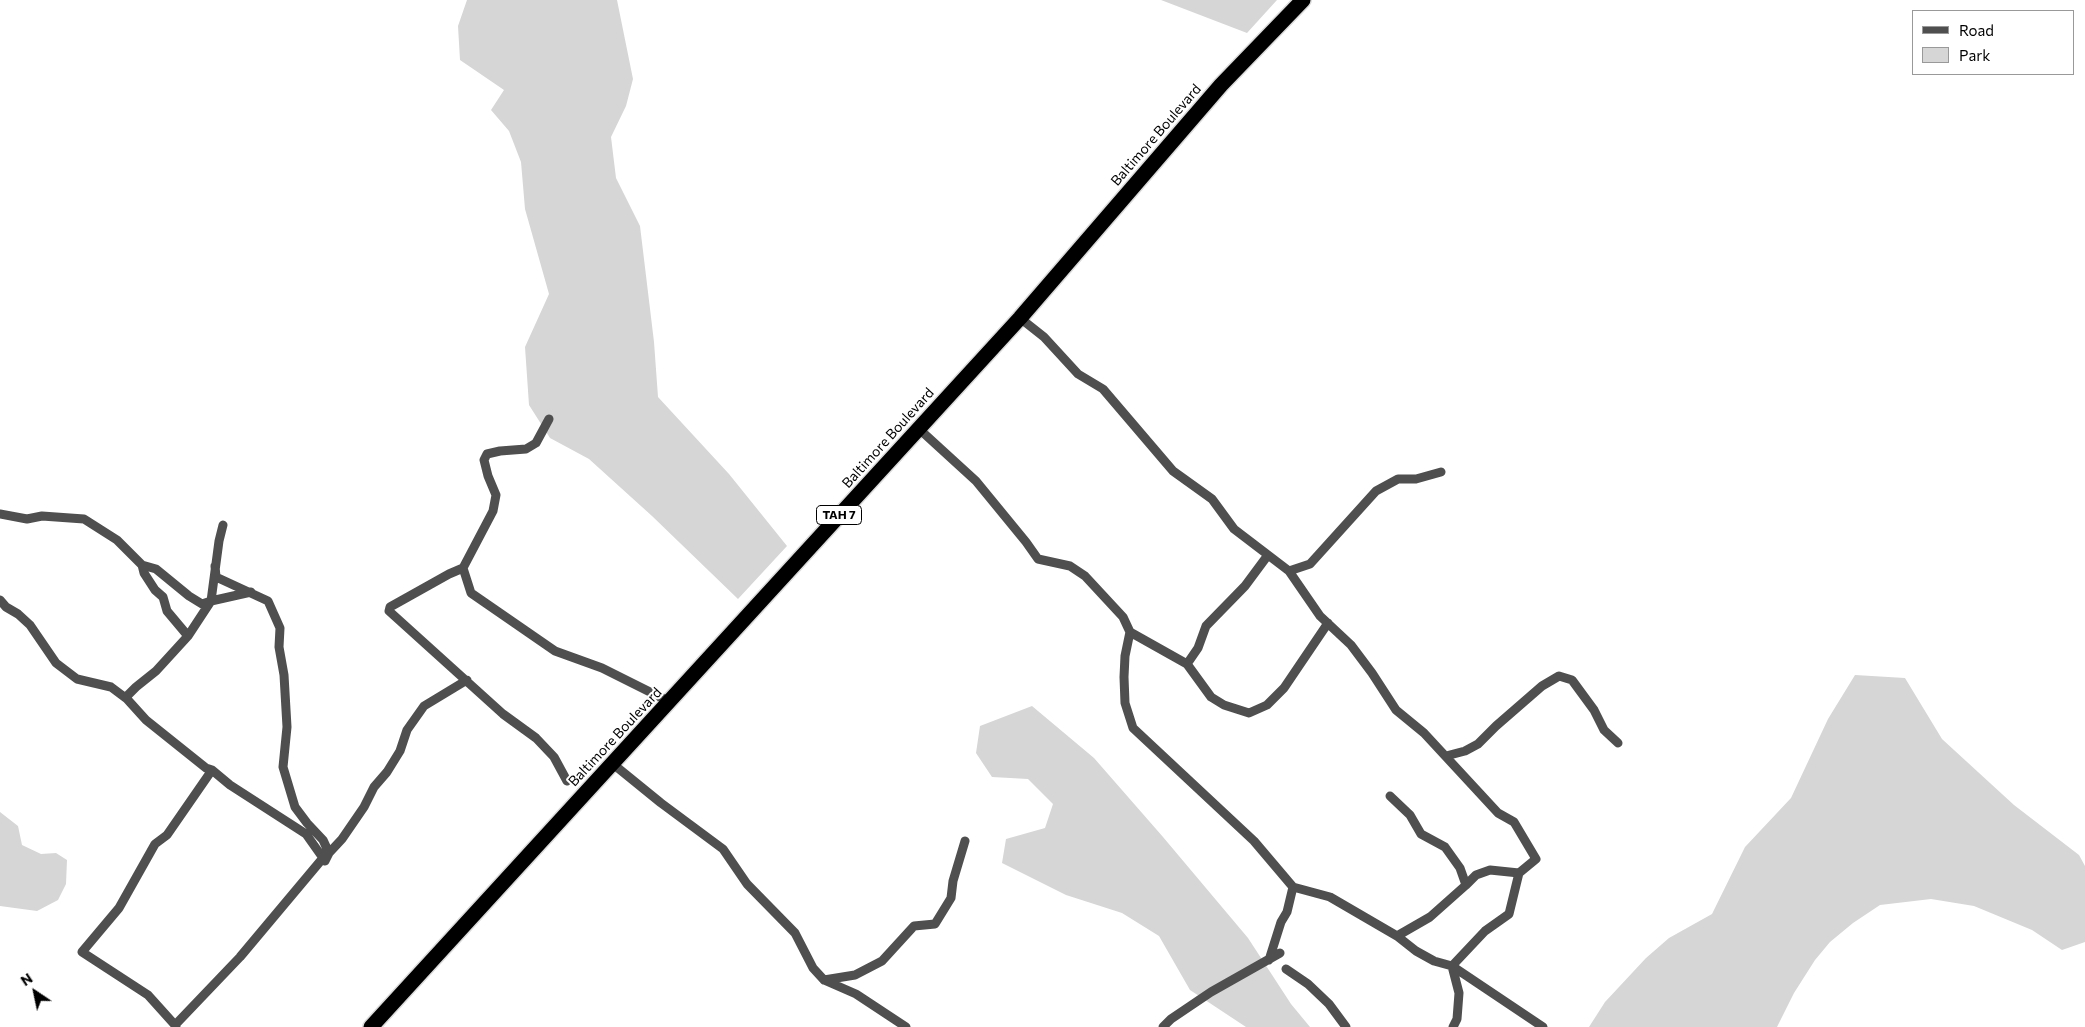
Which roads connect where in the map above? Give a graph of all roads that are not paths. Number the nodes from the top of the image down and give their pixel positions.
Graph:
1 (1303, 0) edge
2 (1020, 318) junction
3 (549, 420) dead end
4 (918, 428) junction
5 (1441, 472) dead end
6 (0, 514) edge
7 (223, 525) dead end
8 (1268, 555) junction
9 (142, 565) junction
10 (215, 566) junction
11 (463, 568) junction
12 (1289, 571) junction
13 (251, 592) junction
14 (0, 600) edge
15 (211, 600) junction
16 (1328, 623) junction
17 (1130, 632) junction
18 (188, 636) junction
19 (1187, 664) junction
20 (467, 680) junction
21 (127, 699) junction
22 (670, 702) junction
23 (1618, 743) dead end
24 (1446, 756) junction
25 (613, 764) junction
26 (212, 770) junction
27 (567, 781) dead end
28 (1390, 796) dead end
29 (965, 841) dead end
30 (326, 856) junction
31 (1520, 873) junction
32 (1466, 886) junction
33 (1293, 887) junction
34 (1397, 936) junction
35 (1280, 953) dead end
36 (1269, 960) junction
37 (1452, 966) junction
38 (1286, 969) dead end
39 (824, 980) junction
40 (175, 1026) edge
41 (371, 1027) edge
42 (906, 1027) edge
43 (1163, 1027) edge
44 (1346, 1027) edge
45 (1453, 1027) edge
46 (1543, 1027) edge

1 - 2 highway, Baltimore Boulevard / TAH 7
2 - 4 highway, Baltimore Boulevard / TAH 7
2 - 8 street
3 - 11 street
4 - 17 street
4 - 22 highway, Baltimore Boulevard / TAH 7
5 - 12 street
6 - 9 street
7 - 10 street
8 - 12 street
8 - 19 street
9 - 15 street
9 - 18 street
10 - 13 street
10 - 15 street
11 - 20 street
11 - 22 street
12 - 16 street
13 - 15 street
13 - 30 street
14 - 21 street
15 - 18 street
16 - 19 street
16 - 24 street
17 - 19 street
17 - 33 street
18 - 21 street
20 - 27 street
20 - 30 street
21 - 26 street
22 - 25 highway, Baltimore Boulevard / TAH 7
23 - 24 street
24 - 31 street
25 - 39 street
25 - 41 highway, Baltimore Boulevard / TAH 7
26 - 30 street
26 - 40 street
28 - 32 street
29 - 39 street
30 - 40 street
31 - 32 street
31 - 37 street
32 - 34 street
33 - 34 street
33 - 36 street
34 - 37 street
35 - 36 street
36 - 43 street
37 - 45 street
37 - 46 street
38 - 44 street
39 - 42 street

